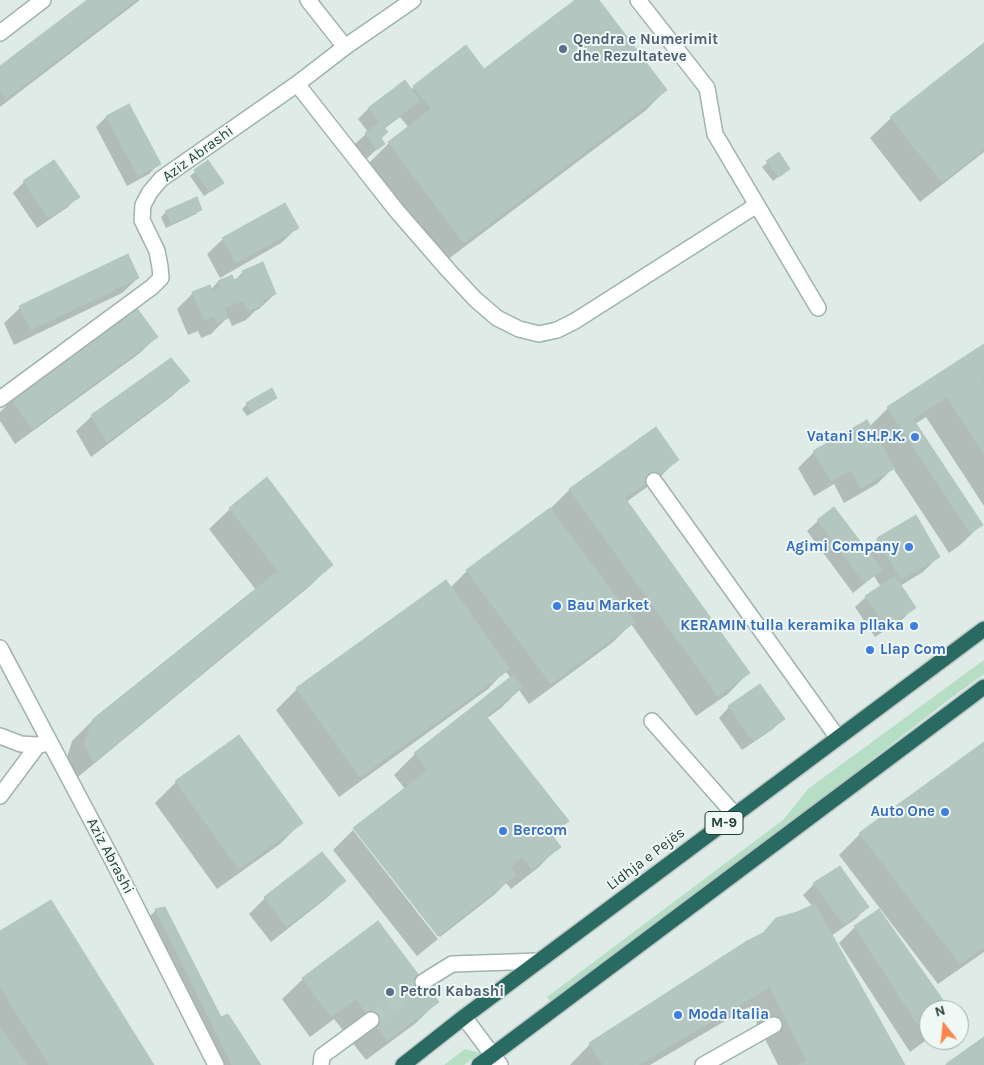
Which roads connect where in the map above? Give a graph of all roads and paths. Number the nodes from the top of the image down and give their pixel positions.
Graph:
1 (43, 0) edge
2 (308, 0) edge
3 (412, 0) edge
4 (638, 0) edge
5 (0, 33) edge
6 (344, 47) junction
7 (297, 84) junction
8 (757, 205) junction
9 (818, 308) dead end
10 (0, 399) edge
11 (654, 482) dead end
12 (984, 629) edge
13 (0, 648) edge
14 (984, 687) edge
15 (652, 721) dead end
16 (0, 736) edge
17 (838, 738) junction
18 (44, 744) junction
19 (0, 796) edge
20 (735, 815) junction
21 (539, 961) junction
22 (423, 982) tunnel mouth
23 (464, 1017) junction
24 (371, 1020) tunnel mouth
25 (774, 1025) dead end
26 (496, 1060) edge
27 (216, 1065) edge
28 (320, 1065) edge
29 (403, 1065) edge
30 (480, 1065) edge
31 (703, 1065) edge

1 - 5 street
2 - 6 street
3 - 6 street, Aziz Abrashi
4 - 8 street
6 - 7 street, Aziz Abrashi
7 - 8 street
7 - 10 street, Aziz Abrashi
8 - 9 street
11 - 17 street
12 - 17 highway, Lidhja e Pejës / M-9
13 - 18 street, Aziz Abrashi
14 - 26 highway
15 - 20 street
16 - 18 street
17 - 20 highway, Lidhja e Pejës / M-9
18 - 19 street
18 - 27 street, Aziz Abrashi
20 - 21 highway, Lidhja e Pejës / M-9
21 - 22 street
21 - 23 highway, Lidhja e Pejës / M-9
23 - 26 street
23 - 29 highway, Lidhja e Pejës / M-9
24 - 28 street
25 - 31 street
26 - 30 highway

